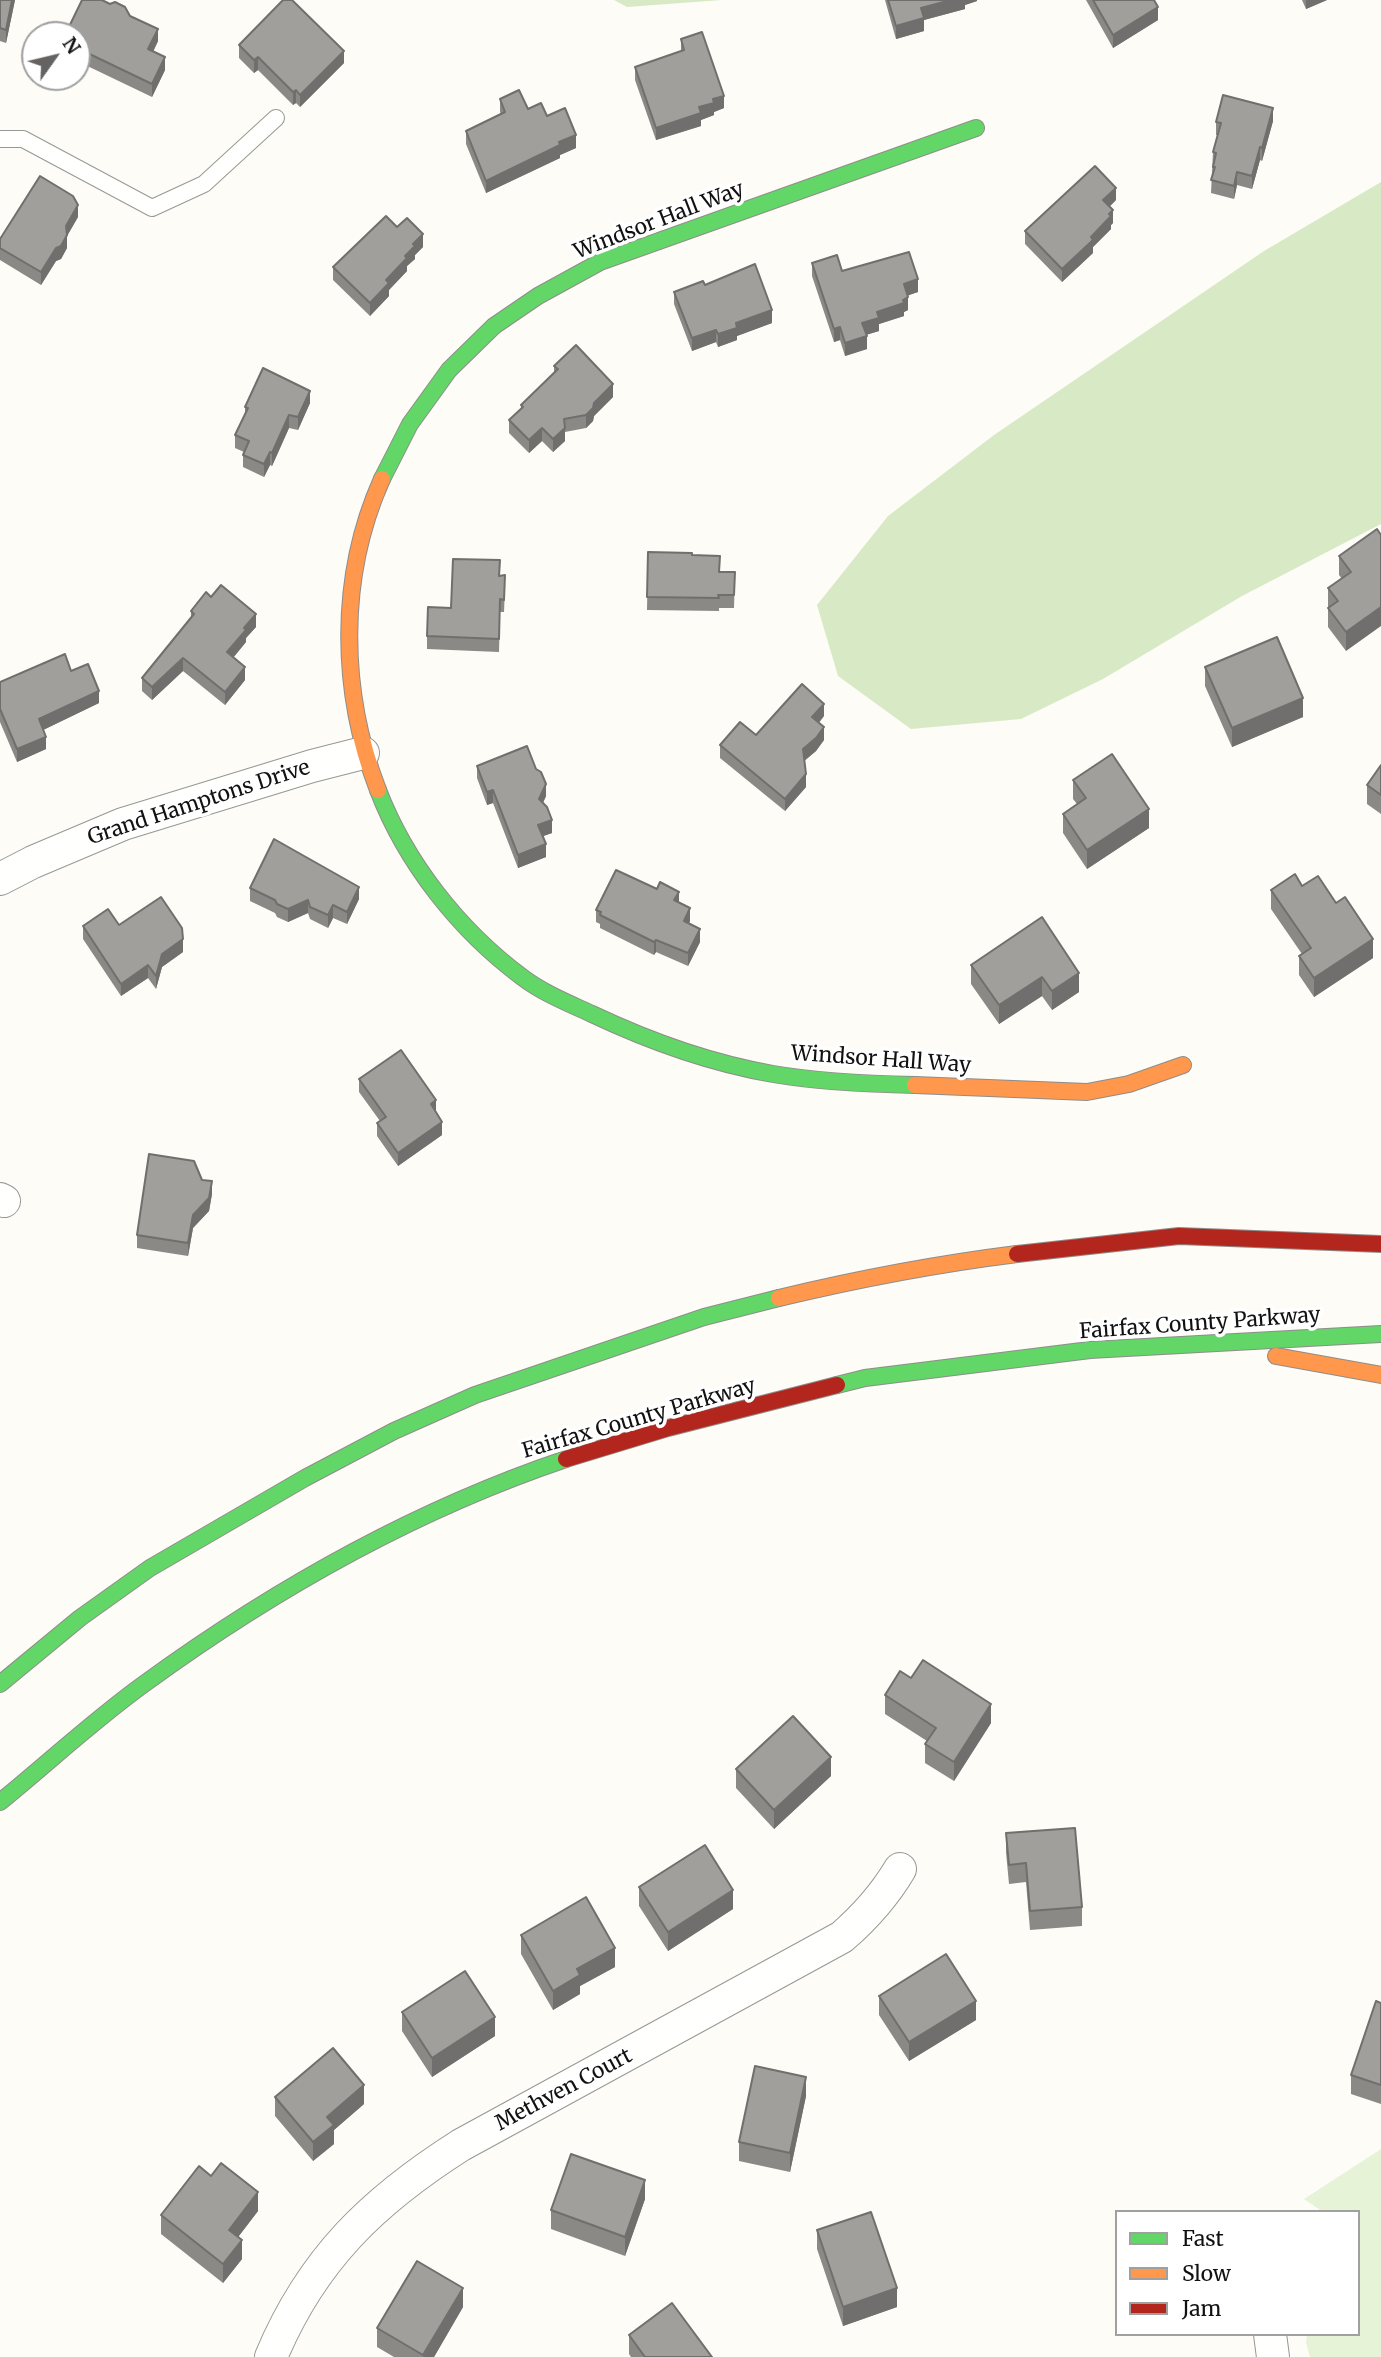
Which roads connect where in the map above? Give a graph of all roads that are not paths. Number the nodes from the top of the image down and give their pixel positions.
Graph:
1 (276, 118) dead end
2 (976, 128) dead end
3 (0, 139) edge
4 (363, 753) junction
5 (0, 879) edge
6 (1184, 1065) dead end
7 (1357, 1226) dead end
8 (1179, 1236) junction
9 (1381, 1244) edge
10 (1381, 1334) edge
11 (1180, 1346) junction
12 (1381, 1375) edge
13 (0, 1685) edge
14 (0, 1802) edge
15 (900, 1869) dead end
16 (1270, 2336) edge
17 (271, 2357) edge
18 (1273, 2357) edge

1 - 3 lane
2 - 4 main road, Windsor Hall Way
4 - 5 street, Grand Hamptons Drive
4 - 6 main road, Windsor Hall Way
7 - 8 main road
8 - 9 main road
8 - 13 main road
10 - 11 main road, Fairfax County Parkway
11 - 12 main road
11 - 14 main road, Fairfax County Parkway
15 - 17 street, Methven Court
16 - 18 street

